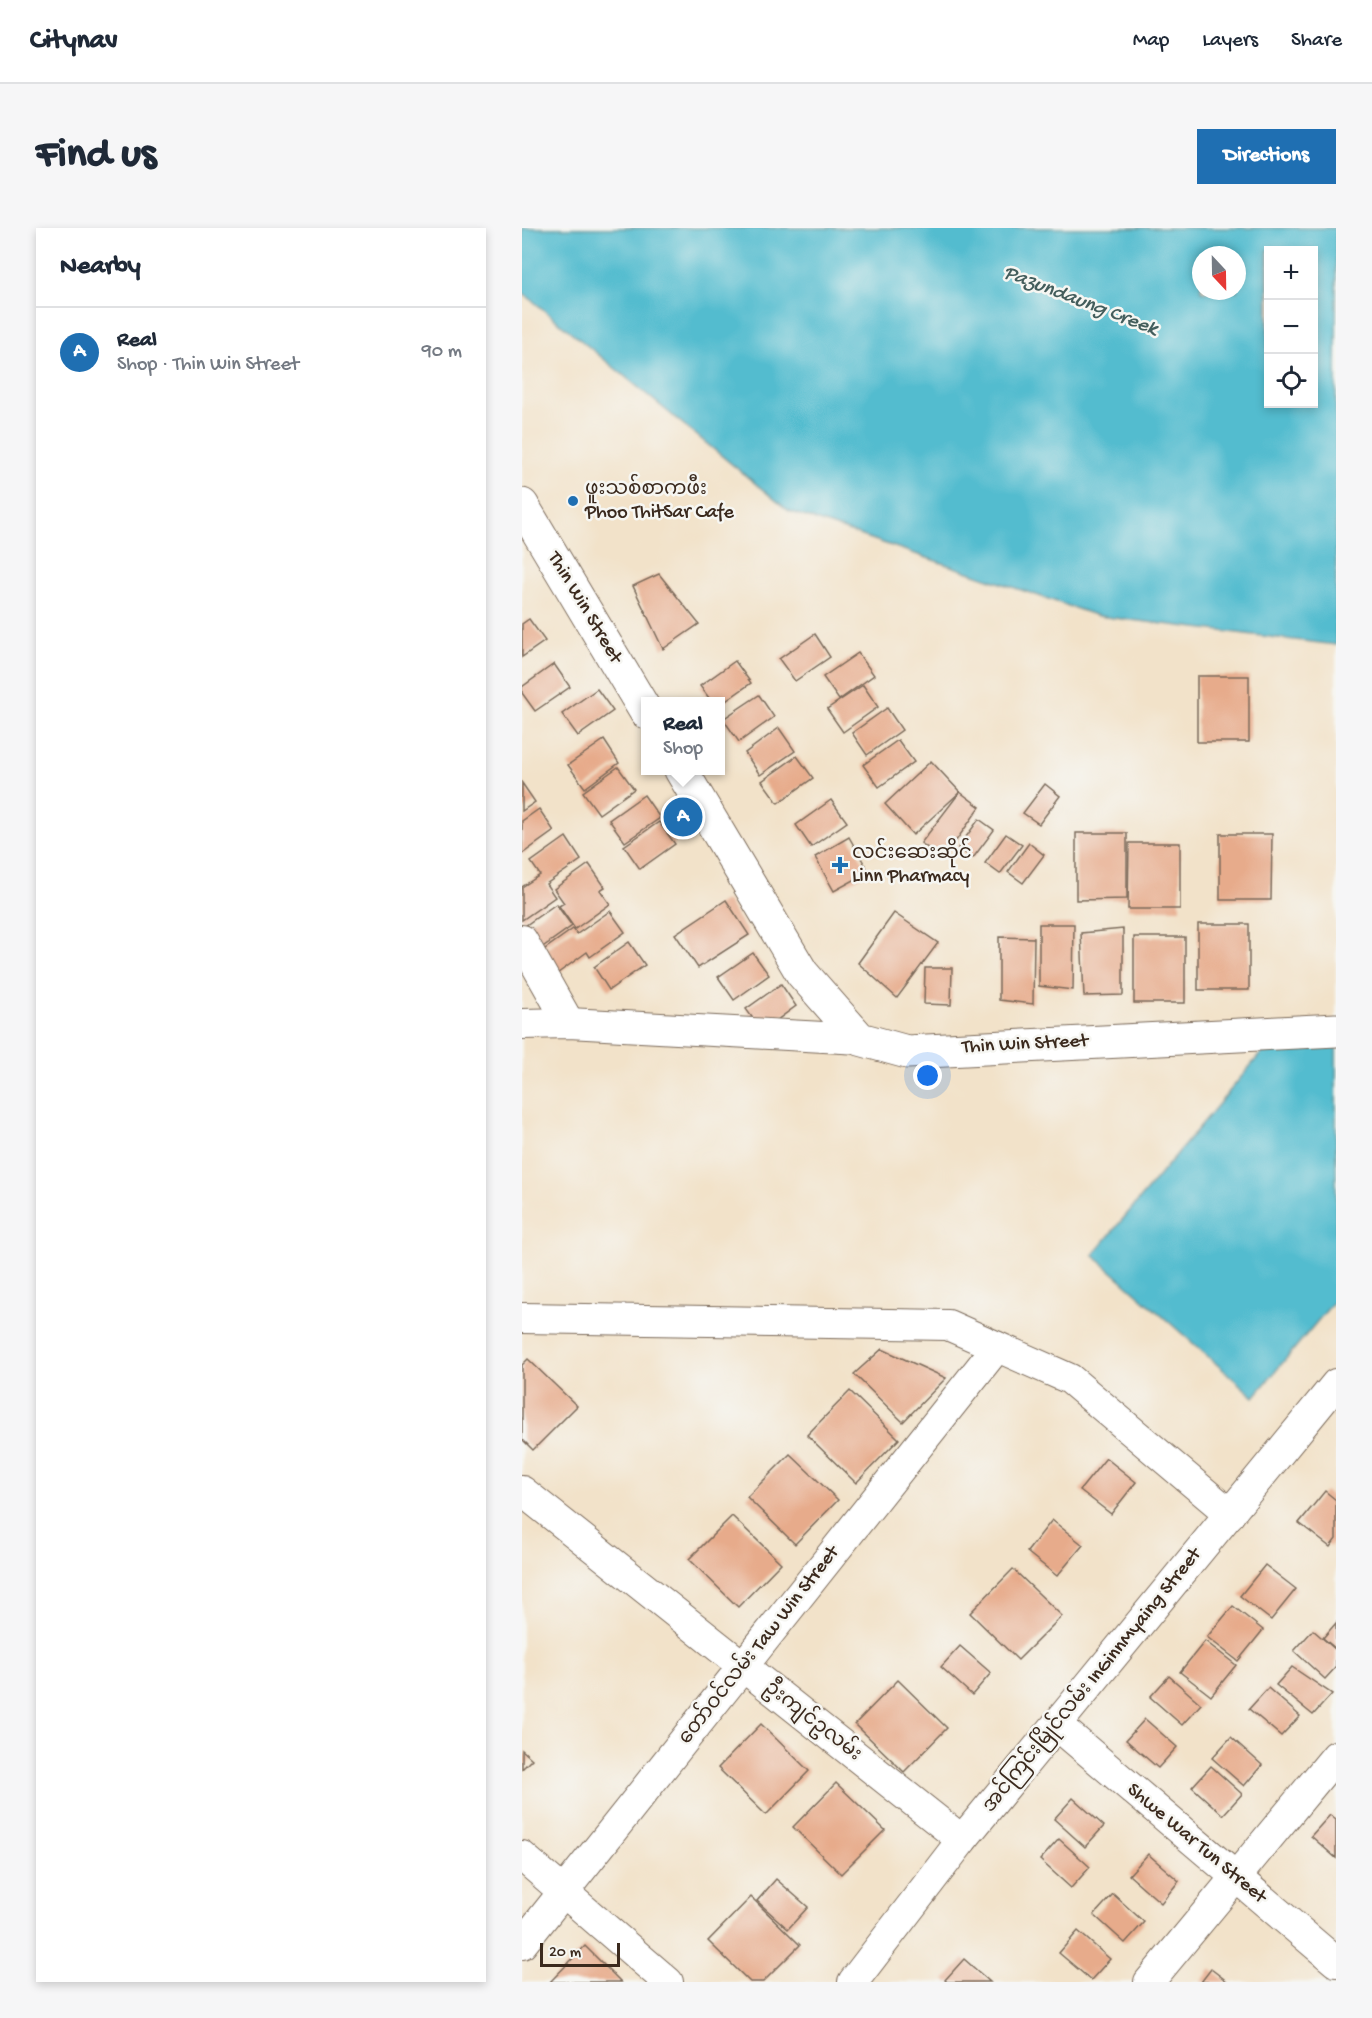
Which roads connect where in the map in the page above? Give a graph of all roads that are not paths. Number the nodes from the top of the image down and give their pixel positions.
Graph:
1 (522, 505) edge
2 (641, 705) edge
3 (683, 775) edge
4 (522, 940) edge
5 (569, 1023) junction
6 (522, 1024) edge
7 (1336, 1030) edge
8 (860, 1039) junction
9 (522, 1318) edge
10 (997, 1347) junction
11 (1333, 1393) edge
12 (522, 1491) edge
13 (1230, 1514) junction
14 (743, 1667) junction
15 (1057, 1725) junction
16 (1336, 1756) edge
17 (962, 1840) junction
18 (522, 1856) edge
19 (1236, 1877) junction
20 (565, 1891) junction
21 (522, 1944) edge
22 (1336, 1962) edge
23 (669, 1982) edge
24 (853, 1982) edge
25 (1149, 1982) edge

1 - 2 main road, Thin Win Street
3 - 8 main road
4 - 5 street
5 - 6 street
5 - 8 street
7 - 8 main road, Thin Win Street
9 - 10 street
10 - 13 street
10 - 14 street, တော်ဝင်လမ်း Taw Win Street
11 - 13 street, အင်ကြင်းမြိုင်လမ်း InGinnMyaing Street
12 - 14 street, ဦးကျင်ဥလမ်း
13 - 15 street, အင်ကြင်းမြိုင်လမ်း InGinnMyaing Street
14 - 17 street, ဦးကျင်ဥလမ်း
14 - 20 street, တော်ဝင်လမ်း Taw Win Street
15 - 17 street, အင်ကြင်းမြိုင်လမ်း InGinnMyaing Street
15 - 19 street, Shwe War Tun Street
16 - 19 street
17 - 24 street, အင်ကြင်းမြိုင်လမ်း InGinnMyaing Street
18 - 20 street
19 - 22 street, Shwe War Tun Street
19 - 25 street
20 - 21 street, တော်ဝင်လမ်း Taw Win Street
20 - 23 street

